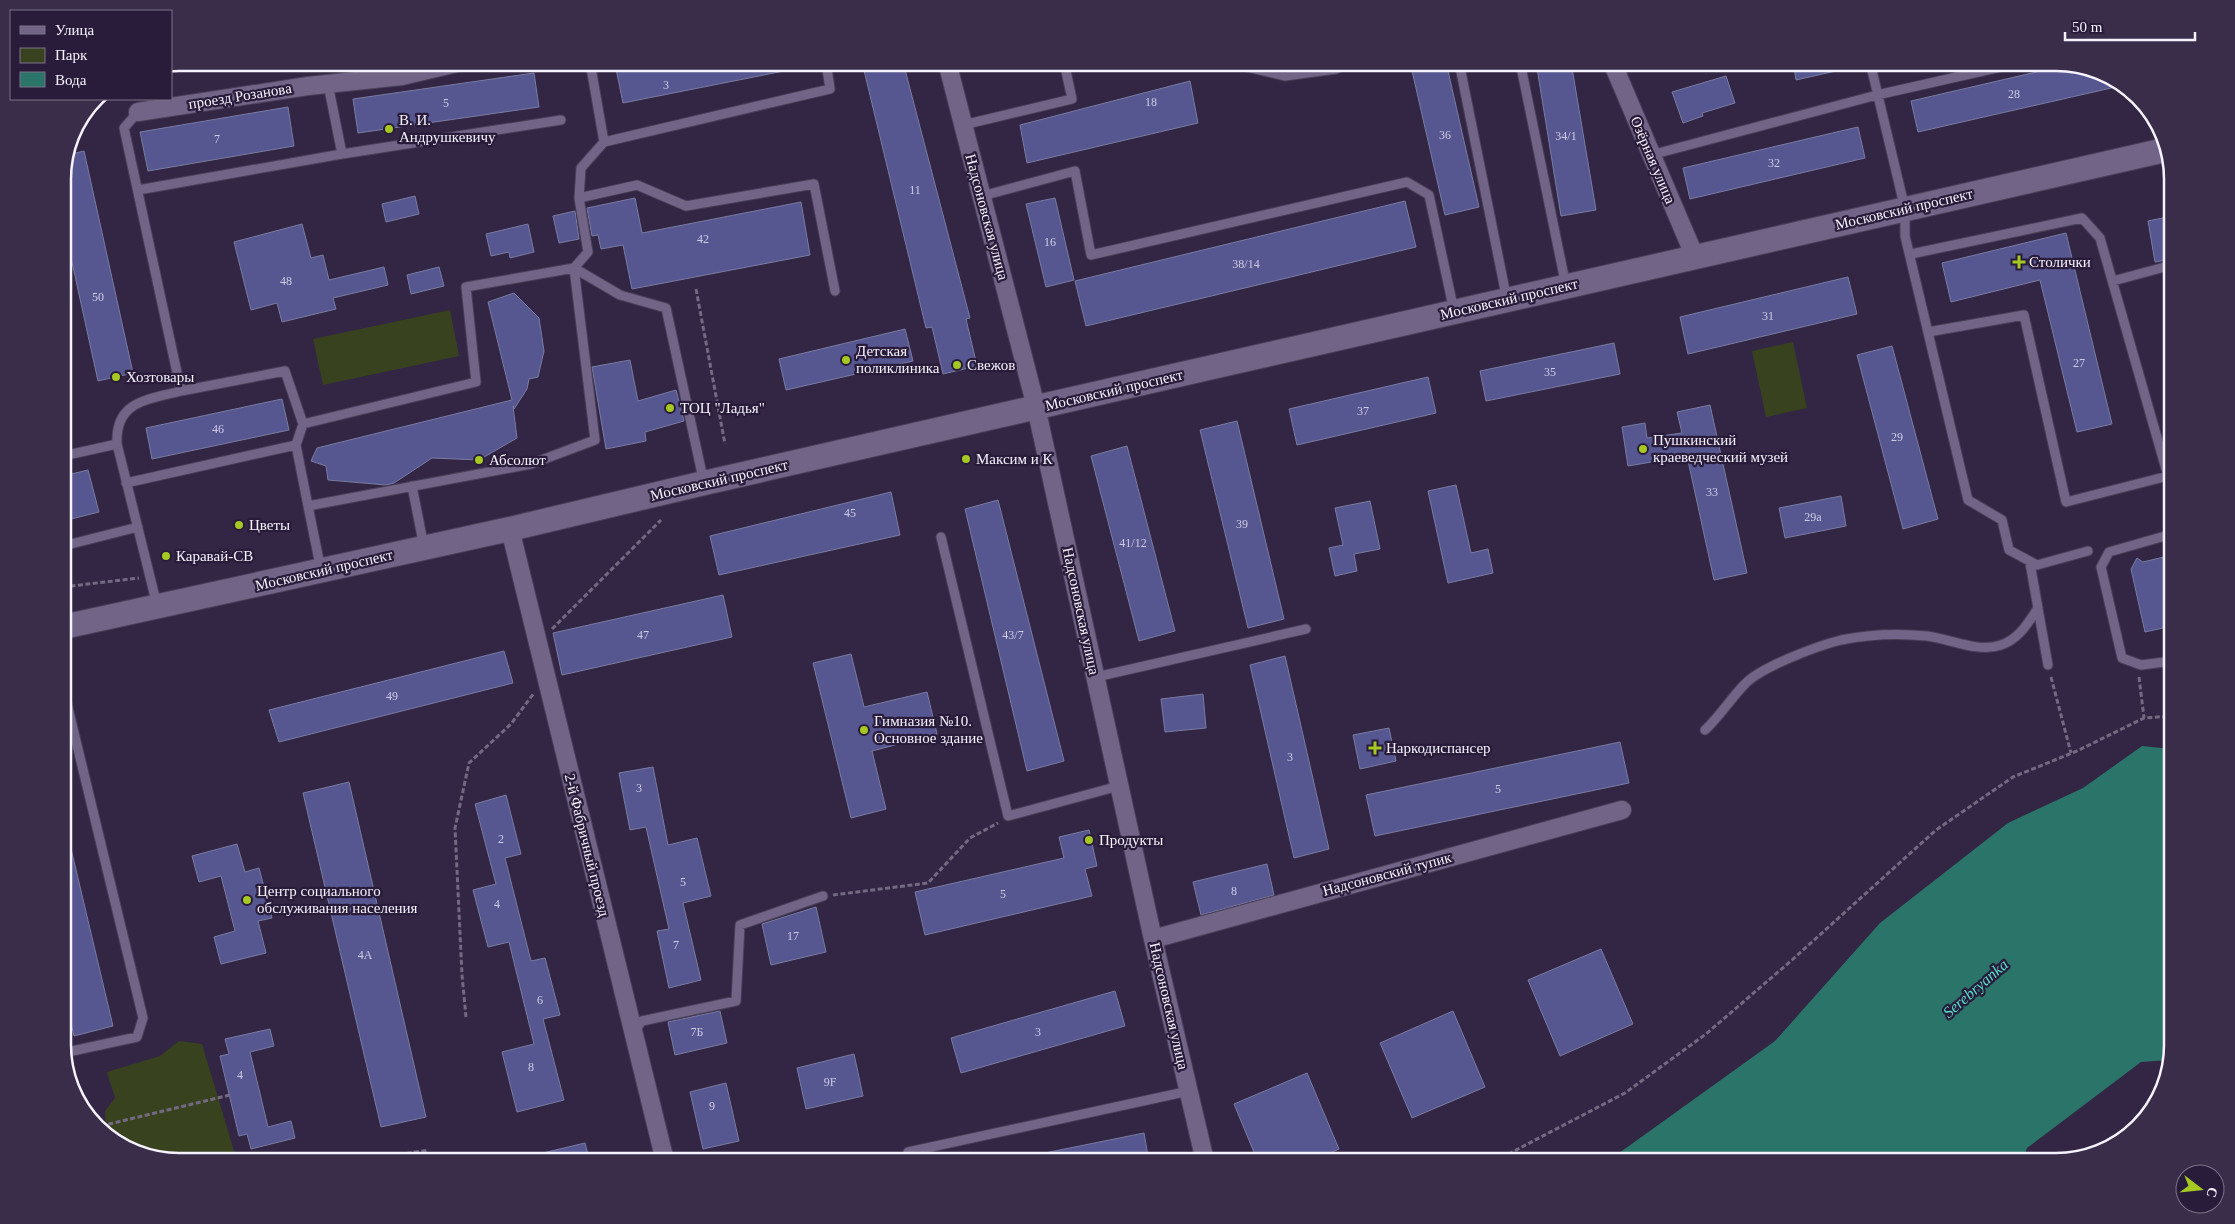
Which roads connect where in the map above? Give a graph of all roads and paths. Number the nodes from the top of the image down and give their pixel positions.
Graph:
1 (423, 71) edge
2 (592, 71) edge
3 (827, 71) edge
4 (949, 71) edge
5 (1066, 71) edge
6 (1264, 71) edge
7 (1321, 71) edge
8 (1461, 71) edge
9 (1522, 71) edge
10 (1616, 71) edge
11 (1872, 71) edge
12 (1983, 71) edge
13 (328, 84) junction
14 (1877, 95) junction
15 (138, 112) joint
16 (561, 120) dead end
17 (963, 125) junction
18 (604, 142) junction
19 (2160, 151) edge
20 (342, 154) junction
21 (1651, 155) junction
22 (138, 190) junction
23 (982, 196) junction
24 (579, 198) junction
25 (1905, 209) junction
26 (1911, 254) junction
27 (1695, 257) junction
28 (2164, 267) edge
29 (574, 268) junction
30 (2113, 281) junction
31 (1566, 286) junction
32 (696, 289) dead end
33 (835, 290) dead end
34 (1507, 300) junction
35 (1454, 312) junction
36 (1928, 332) junction
37 (181, 391) junction
38 (1036, 407) junction
39 (303, 424) junction
40 (117, 444) junction
41 (725, 444) dead end
42 (296, 445) junction
43 (71, 454) edge
44 (2164, 462) edge
45 (2164, 477) edge
46 (126, 483) junction
47 (704, 483) junction
48 (412, 486) junction
49 (308, 506) junction
50 (661, 520) dead end
51 (138, 528) junction
52 (510, 529) junction
53 (2164, 536) edge
54 (941, 537) dead end
55 (71, 544) edge
56 (424, 548) junction
57 (2088, 551) dead end
58 (2030, 563) junction
59 (321, 571) junction
60 (150, 576) junction
61 (71, 586) edge
62 (158, 608) junction
63 (2038, 608) junction
64 (71, 625) edge
65 (1306, 629) dead end
66 (550, 630) dead end
67 (2164, 662) edge
68 (2136, 663) junction
69 (2048, 666) joint
70 (546, 677) junction
71 (1096, 677) junction
72 (2164, 717) edge
73 (2144, 718) junction
74 (71, 720) edge
75 (1705, 730) dead end
76 (2071, 753) junction
77 (1119, 786) junction
78 (1622, 810) dead end
79 (1008, 816) junction
80 (823, 896) joint
81 (1153, 939) junction
82 (466, 1017) dead end
83 (633, 1033) junction
84 (71, 1052) edge
85 (1189, 1091) junction
86 (230, 1095) dead end
87 (107, 1125) edge
88 (429, 1150) dead end
89 (908, 1152) dead end
90 (410, 1153) edge
91 (663, 1153) edge
92 (1203, 1153) edge
93 (1512, 1153) edge

1 - 13 street, проезд Розанова
2 - 18 lane
3 - 18 lane
4 - 17 street, Надсоновская улица
5 - 17 lane
6 - 7 lane
8 - 34 lane
9 - 31 lane
10 - 21 street, Озёрная улица
11 - 14 lane
12 - 14 lane
13 - 15 street, проезд Розанова
13 - 20 lane
14 - 21 lane
14 - 25 lane
15 - 22 lane
16 - 20 lane
17 - 23 street, Надсоновская улица
18 - 24 lane
19 - 25 main road, Московский проспект
20 - 22 lane
21 - 27 street, Озёрная улица
22 - 37 lane
23 - 35 lane
23 - 38 street, Надсоновская улица
24 - 29 lane
24 - 33 lane
25 - 26 lane
25 - 27 main road, Московский проспект
26 - 30 lane
26 - 36 lane
27 - 31 main road, Московский проспект
28 - 30 lane
29 - 39 lane
29 - 47 lane
29 - 48 lane
30 - 44 lane
31 - 34 main road, Московский проспект
32 - 41 path
34 - 35 main road, Московский проспект
35 - 38 main road, Московский проспект
36 - 45 lane
36 - 58 lane
37 - 39 lane
37 - 40 lane
38 - 47 main road, Московский проспект
38 - 71 street, Надсоновская улица
39 - 42 lane
40 - 43 lane
40 - 46 lane
42 - 46 lane
42 - 49 lane
46 - 51 lane
47 - 52 main road, Московский проспект
48 - 49 lane
48 - 56 lane
49 - 59 lane
50 - 66 path
51 - 55 lane
51 - 60 lane
52 - 56 main road, Московский проспект
52 - 70 street, 2-й Фабричный проезд
53 - 68 lane
54 - 79 lane
56 - 59 main road, Московский проспект
57 - 58 lane
58 - 63 lane
59 - 62 main road, Московский проспект
60 - 61 path
60 - 62 lane
62 - 64 main road, Московский проспект
63 - 69 lane
63 - 75 lane
65 - 71 lane
67 - 68 lane
68 - 73 path
69 - 76 path
70 - 82 path
70 - 83 street, 2-й Фабричный проезд
71 - 77 street, Надсоновская улица
72 - 73 path
73 - 76 path
74 - 84 lane
76 - 93 path
77 - 79 lane
77 - 81 street, Надсоновская улица
78 - 81 street, Надсоновский тупик
79 - 80 path
80 - 83 lane
81 - 85 street, Надсоновская улица
83 - 91 street, 2-й Фабричный проезд
85 - 89 lane
85 - 92 street, Надсоновская улица
86 - 87 path
88 - 90 path

